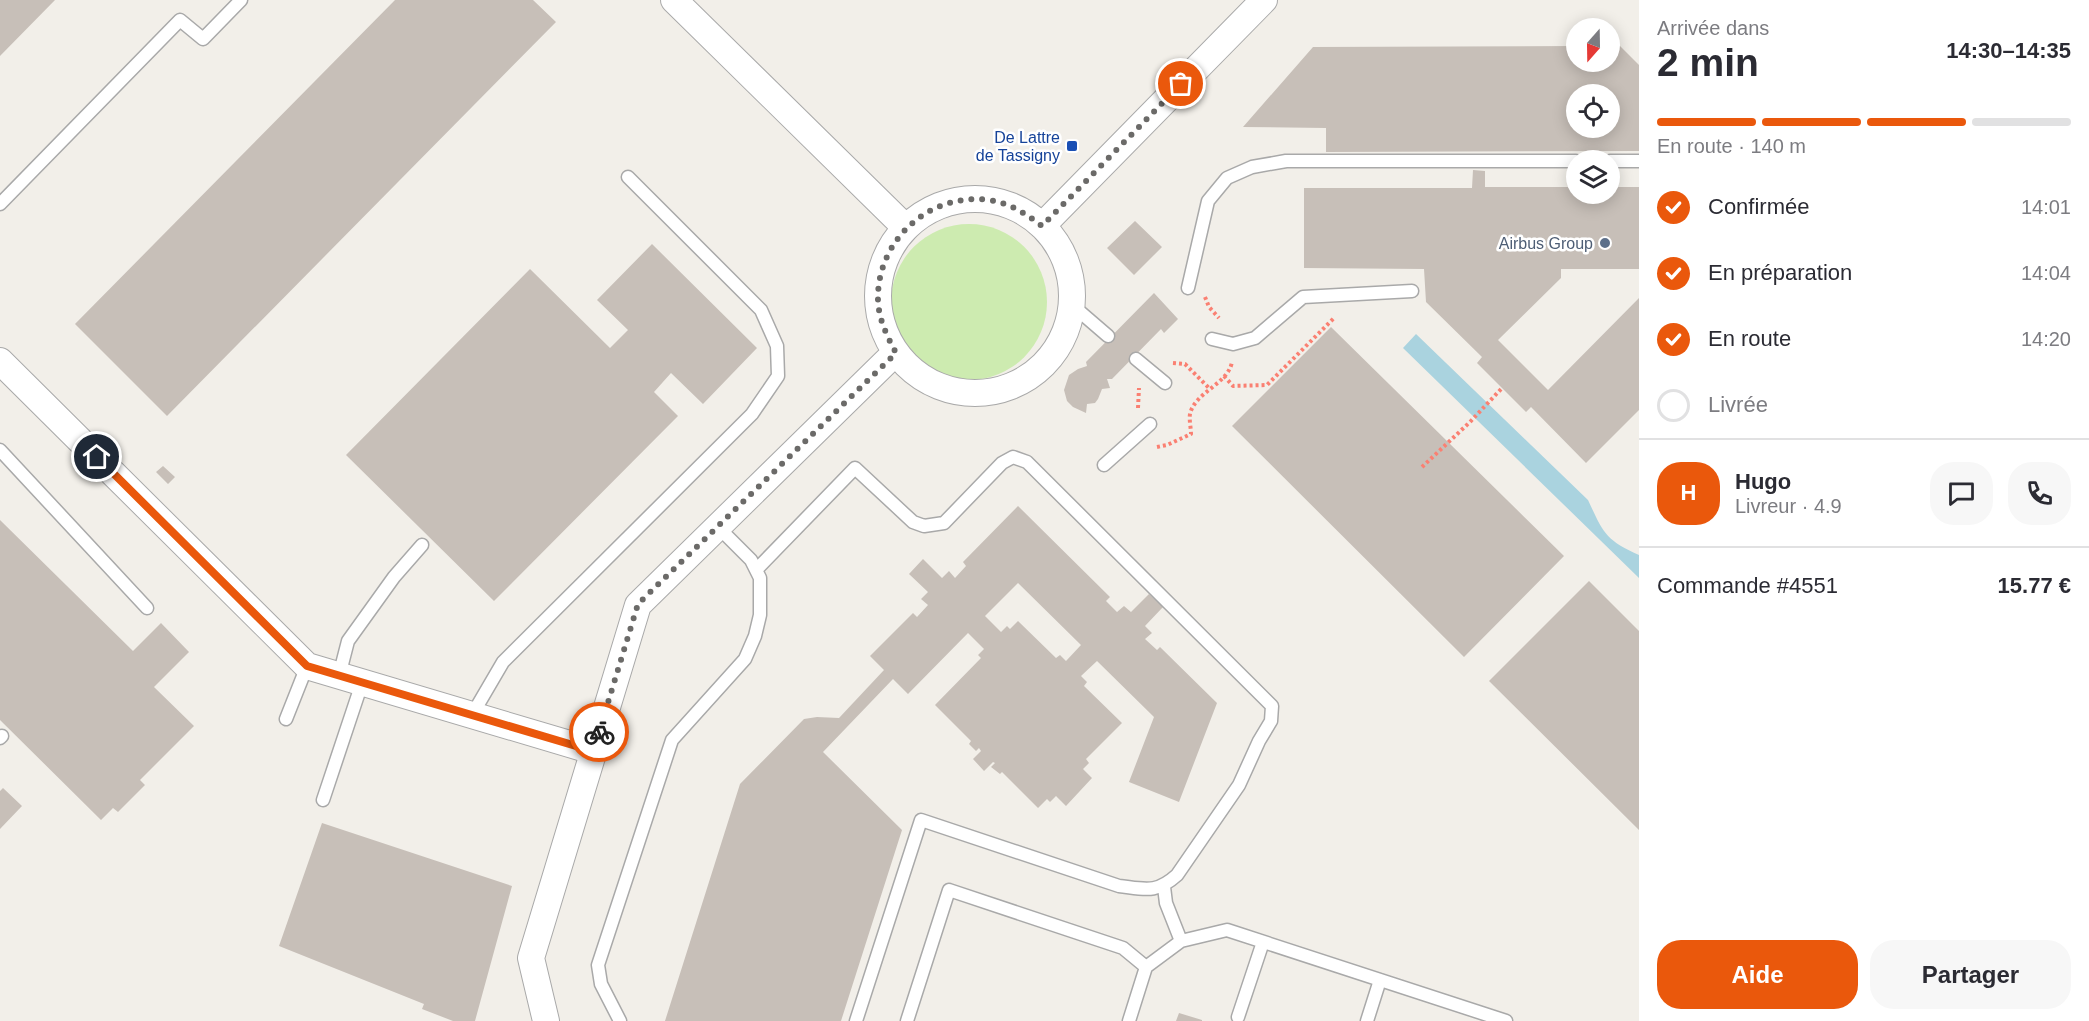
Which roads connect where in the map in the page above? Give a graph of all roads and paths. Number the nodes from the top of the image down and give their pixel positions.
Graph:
1 (241, 0) edge
2 (674, 0) edge
3 (1264, 0) edge
4 (1566, 161) edge
5 (1620, 161) edge
6 (1639, 161) edge
7 (628, 177) dead end
8 (0, 204) edge
9 (1042, 226) junction
10 (906, 228) junction
11 (1188, 288) dead end
12 (1412, 291) dead end
13 (1204, 296) dead end
14 (1072, 305) junction
15 (1334, 318) dead end
16 (1108, 336) dead end
17 (1212, 339) dead end
18 (1233, 344) junction
19 (896, 353) junction
20 (1136, 359) joint
21 (0, 361) edge
22 (1224, 376) junction
23 (1165, 383) dead end
24 (1502, 388) dead end
25 (1145, 428) junction
26 (0, 450) edge
27 (1104, 465) dead end
28 (1422, 467) dead end
29 (718, 527) junction
30 (422, 545) dead end
31 (756, 570) junction
32 (147, 608) dead end
33 (307, 666) junction
34 (351, 679) junction
35 (472, 715) junction
36 (286, 719) dead end
37 (593, 751) junction
38 (323, 800) dead end
39 (1164, 887) junction
40 (1181, 941) junction
41 (1263, 942) junction
42 (1146, 967) junction
43 (1380, 980) junction
44 (1238, 1017) dead end
45 (546, 1021) edge
46 (621, 1021) edge
47 (856, 1021) edge
48 (907, 1021) edge
49 (1129, 1021) edge
50 (1367, 1021) edge
51 (1506, 1021) edge

1 - 8 lane
2 - 10 street
3 - 9 street
4 - 11 lane
5 - 6 lane
7 - 35 lane
9 - 10 street
9 - 14 street
10 - 19 street
12 - 18 lane
13 - 18 path
14 - 16 lane
14 - 19 street
15 - 22 path
17 - 18 lane
18 - 22 path
19 - 29 street
20 - 23 lane
20 - 25 path
21 - 33 street
22 - 25 path
24 - 28 path
25 - 27 lane
26 - 32 lane
29 - 31 lane
29 - 37 street
30 - 34 lane
31 - 39 lane
31 - 46 lane
33 - 34 street
33 - 36 lane
34 - 35 street
34 - 38 lane
35 - 37 street
37 - 45 street
39 - 40 lane
39 - 47 lane
40 - 41 lane
40 - 42 lane
41 - 43 lane
41 - 44 lane
42 - 48 lane
42 - 49 lane
43 - 50 lane
43 - 51 lane

